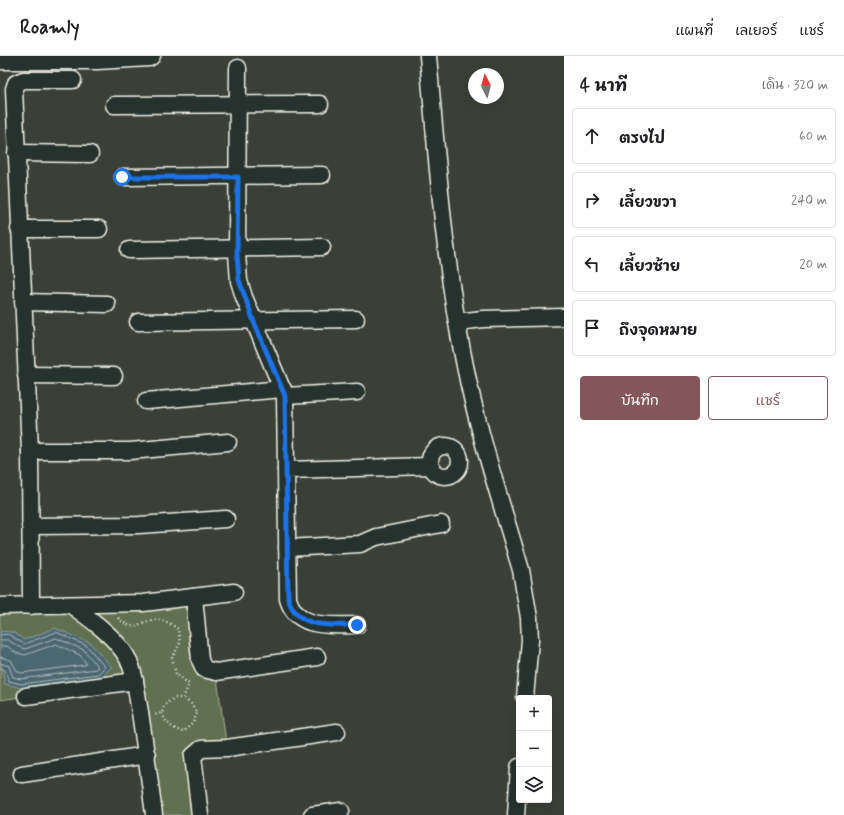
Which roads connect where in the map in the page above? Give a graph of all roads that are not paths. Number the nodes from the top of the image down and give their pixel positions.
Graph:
1 (152, 56) edge
2 (428, 56) edge
3 (0, 61) edge
4 (238, 68) dead end
5 (73, 80) dead end
6 (320, 104) dead end
7 (114, 105) dead end
8 (238, 105) junction
9 (16, 153) junction
10 (90, 154) dead end
11 (322, 175) dead end
12 (122, 177) dead end
13 (238, 177) junction
14 (19, 229) junction
15 (99, 229) dead end
16 (322, 247) dead end
17 (237, 248) junction
18 (129, 250) dead end
19 (23, 302) junction
20 (107, 304) dead end
21 (564, 318) edge
22 (356, 319) dead end
23 (138, 322) dead end
24 (254, 322) junction
25 (457, 322) junction
26 (26, 375) junction
27 (114, 376) dead end
28 (284, 392) junction
29 (357, 392) dead end
30 (146, 401) dead end
31 (228, 442) dead end
32 (30, 451) junction
33 (487, 452) junction
34 (460, 457) junction
35 (430, 466) junction
36 (286, 470) junction
37 (226, 519) dead end
38 (441, 524) dead end
39 (30, 526) junction
40 (287, 548) junction
41 (234, 592) dead end
42 (194, 597) junction
43 (71, 605) junction
44 (0, 606) edge
45 (31, 606) junction
46 (357, 625) dead end
47 (317, 657) dead end
48 (135, 681) junction
49 (525, 695) edge
50 (26, 696) dead end
51 (337, 732) dead end
52 (147, 755) junction
53 (22, 774) dead end
54 (517, 803) edge
55 (341, 811) dead end
56 (154, 815) edge
57 (200, 815) edge
58 (312, 815) edge
59 (516, 815) edge

1 - 3 street
2 - 25 street
4 - 8 street
5 - 9 street
6 - 8 street
7 - 8 street
8 - 13 street
9 - 10 street
9 - 14 street
11 - 13 street
12 - 13 street
13 - 17 street
14 - 15 street
14 - 19 street
16 - 17 street
17 - 18 street
17 - 24 street
19 - 20 street
19 - 26 street
21 - 25 street
22 - 24 street
23 - 24 street
24 - 28 street
25 - 33 street
26 - 27 street
26 - 32 street
28 - 29 street
28 - 30 street
28 - 36 street
31 - 32 street
32 - 39 street
33 - 34 street
33 - 49 street
34 - 35 street
34 - 35 street
35 - 36 street
36 - 40 street
37 - 39 street
38 - 40 street
39 - 45 street
40 - 46 street
41 - 42 street
42 - 43 street
42 - 47 street
43 - 45 street
43 - 48 street
44 - 45 street
48 - 50 street
48 - 52 street
51 - 57 street
52 - 53 street
52 - 56 street
54 - 59 street
55 - 58 street

